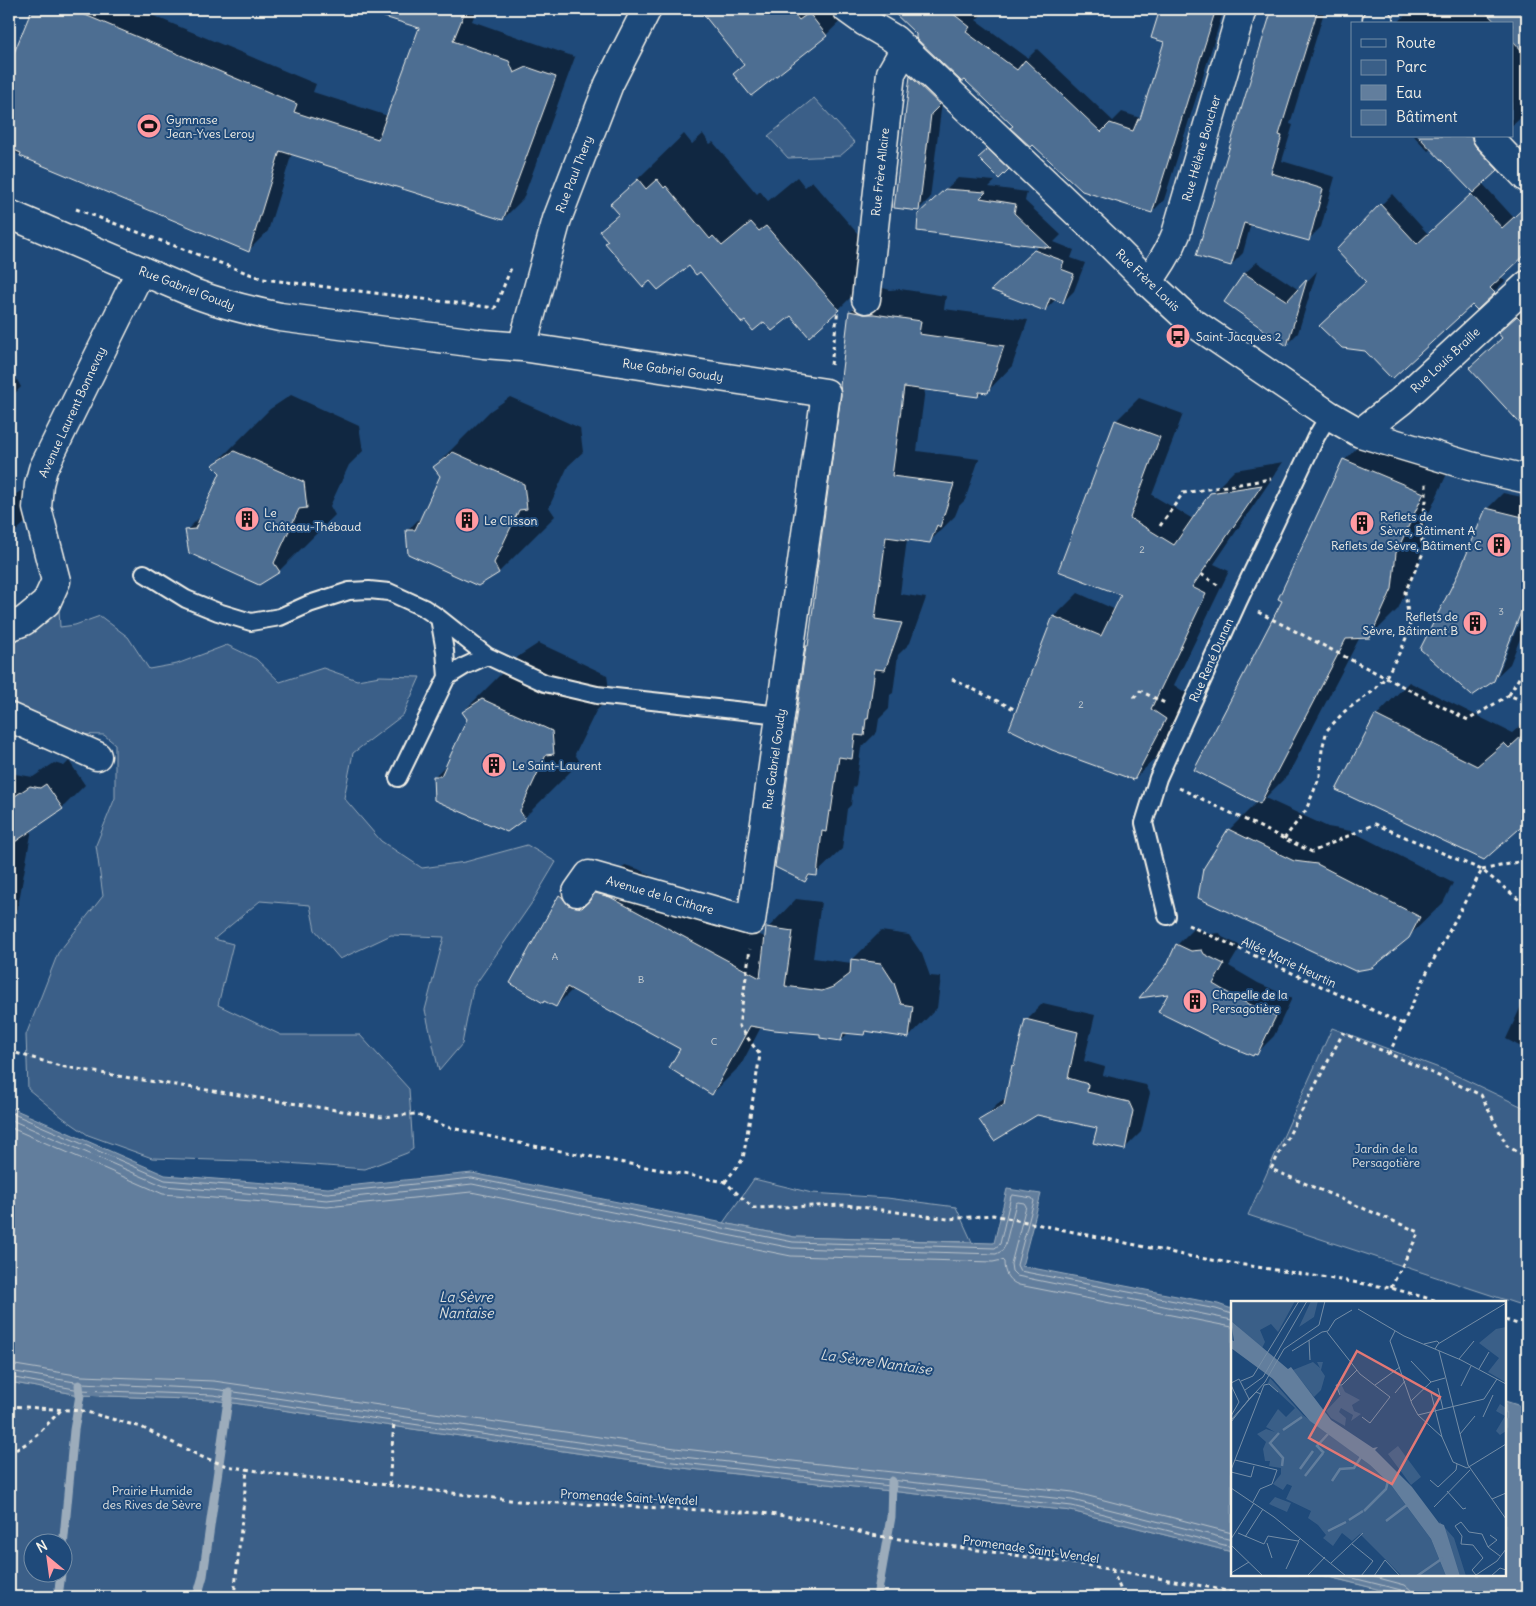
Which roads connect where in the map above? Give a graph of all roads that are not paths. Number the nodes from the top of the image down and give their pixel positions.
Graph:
1 (647, 9) edge
2 (847, 9) edge
3 (1242, 9) edge
4 (908, 51) junction
5 (1489, 138) edge
6 (1527, 178) edge
7 (9, 214) edge
8 (141, 270) junction
9 (1148, 282) junction
10 (1527, 285) edge
11 (866, 299) dead end
12 (522, 348) junction
13 (1329, 415) junction
14 (1360, 433) junction
15 (1527, 479) edge
16 (144, 573) dead end
17 (439, 618) junction
18 (9, 627) edge
19 (487, 656) junction
20 (447, 677) junction
21 (780, 715) junction
22 (9, 717) edge
23 (97, 756) dead end
24 (398, 778) dead end
25 (577, 892) dead end
26 (1167, 916) road end
27 (751, 921) joint

1 - 12 street, Rue Paul Thery
2 - 4 street, Rue Frère Louis
3 - 9 street, Rue Hélène Boucher
4 - 9 street, Rue Frère Louis
4 - 11 street, Rue Frère Allaire
5 - 6 street
7 - 8 street, Rue Gabriel Goudy
8 - 12 street, Rue Gabriel Goudy
8 - 18 street, Avenue Laurent Bonnevay
9 - 13 street, Rue Frère Louis
10 - 14 street, Rue Louis Braille
12 - 21 street, Rue Gabriel Goudy
13 - 14 street, Rue Frère Louis
13 - 26 lane, Rue René Dunan
14 - 15 street, Rue Frère Louis
16 - 17 lane
17 - 19 lane
17 - 20 lane
19 - 20 lane
19 - 21 lane
20 - 24 lane
21 - 27 street, Rue Gabriel Goudy
22 - 23 street
25 - 27 street, Avenue de la Cithare

